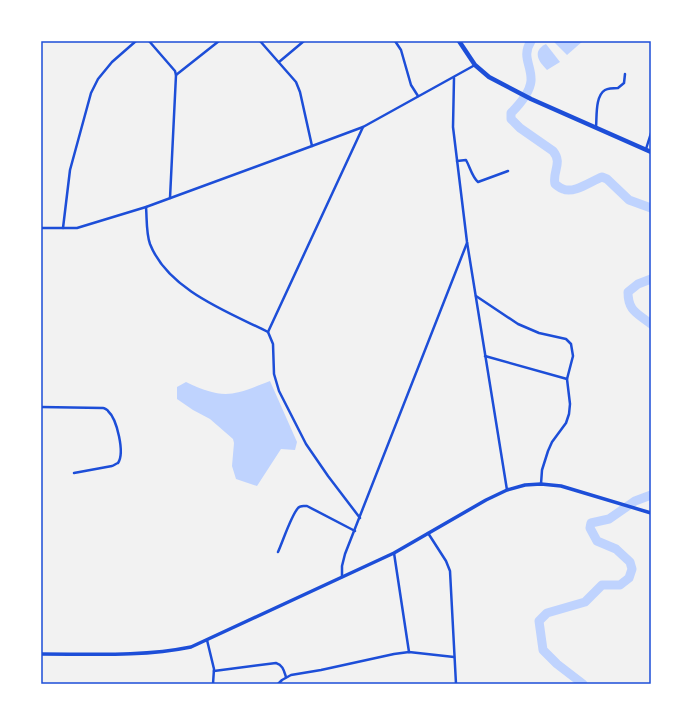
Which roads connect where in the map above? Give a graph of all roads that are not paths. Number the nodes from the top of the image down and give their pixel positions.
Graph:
1 (136, 41) edge
2 (149, 41) edge
3 (219, 41) edge
4 (260, 41) edge
5 (304, 41) edge
6 (395, 41) edge
7 (459, 41) edge
8 (279, 62) junction
9 (474, 65) junction
10 (625, 74) dead end
11 (176, 75) junction
12 (454, 77) junction
13 (418, 96) junction
14 (363, 126) junction
15 (596, 128) junction
16 (651, 133) edge
17 (312, 146) junction
18 (649, 151) edge
19 (457, 161) junction
20 (508, 171) dead end
21 (170, 198) junction
22 (146, 208) junction
23 (41, 228) edge
24 (63, 228) junction
25 (467, 242) junction
26 (476, 296) junction
27 (268, 332) junction
28 (485, 356) junction
29 (567, 379) junction
30 (41, 407) edge
31 (74, 472) dead end
32 (541, 484) junction
33 (507, 490) junction
34 (651, 513) edge
35 (360, 518) junction
36 (355, 531) junction
37 (428, 533) junction
38 (278, 552) dead end
39 (394, 553) junction
40 (342, 577) junction
41 (207, 640) junction
42 (409, 652) junction
43 (41, 654) edge
44 (454, 657) junction
45 (214, 671) junction
46 (286, 677) junction
47 (213, 684) edge
48 (278, 684) edge
49 (456, 684) edge

1 - 24 street
2 - 11 street
3 - 11 street
4 - 8 street
5 - 8 street
6 - 13 street
7 - 9 highway
8 - 17 street
9 - 12 street
9 - 15 highway
10 - 15 street
11 - 21 street
12 - 13 street
12 - 19 street
13 - 14 street
14 - 17 street
14 - 27 street
15 - 18 highway
16 - 18 street
17 - 21 street
19 - 20 street
19 - 25 street
21 - 22 street
22 - 24 street
22 - 27 street
23 - 24 street
25 - 26 street
25 - 35 street
26 - 28 street
26 - 29 street
27 - 35 street
28 - 29 street
28 - 33 street
29 - 32 street
30 - 31 street
32 - 33 street
32 - 34 street
33 - 37 street
35 - 36 street
36 - 38 street
36 - 40 street
37 - 39 street
37 - 44 street
39 - 40 street
39 - 42 street
40 - 41 street
41 - 43 street
41 - 45 street
42 - 44 street
42 - 46 street
44 - 49 street
45 - 46 street
45 - 47 street
46 - 48 street

